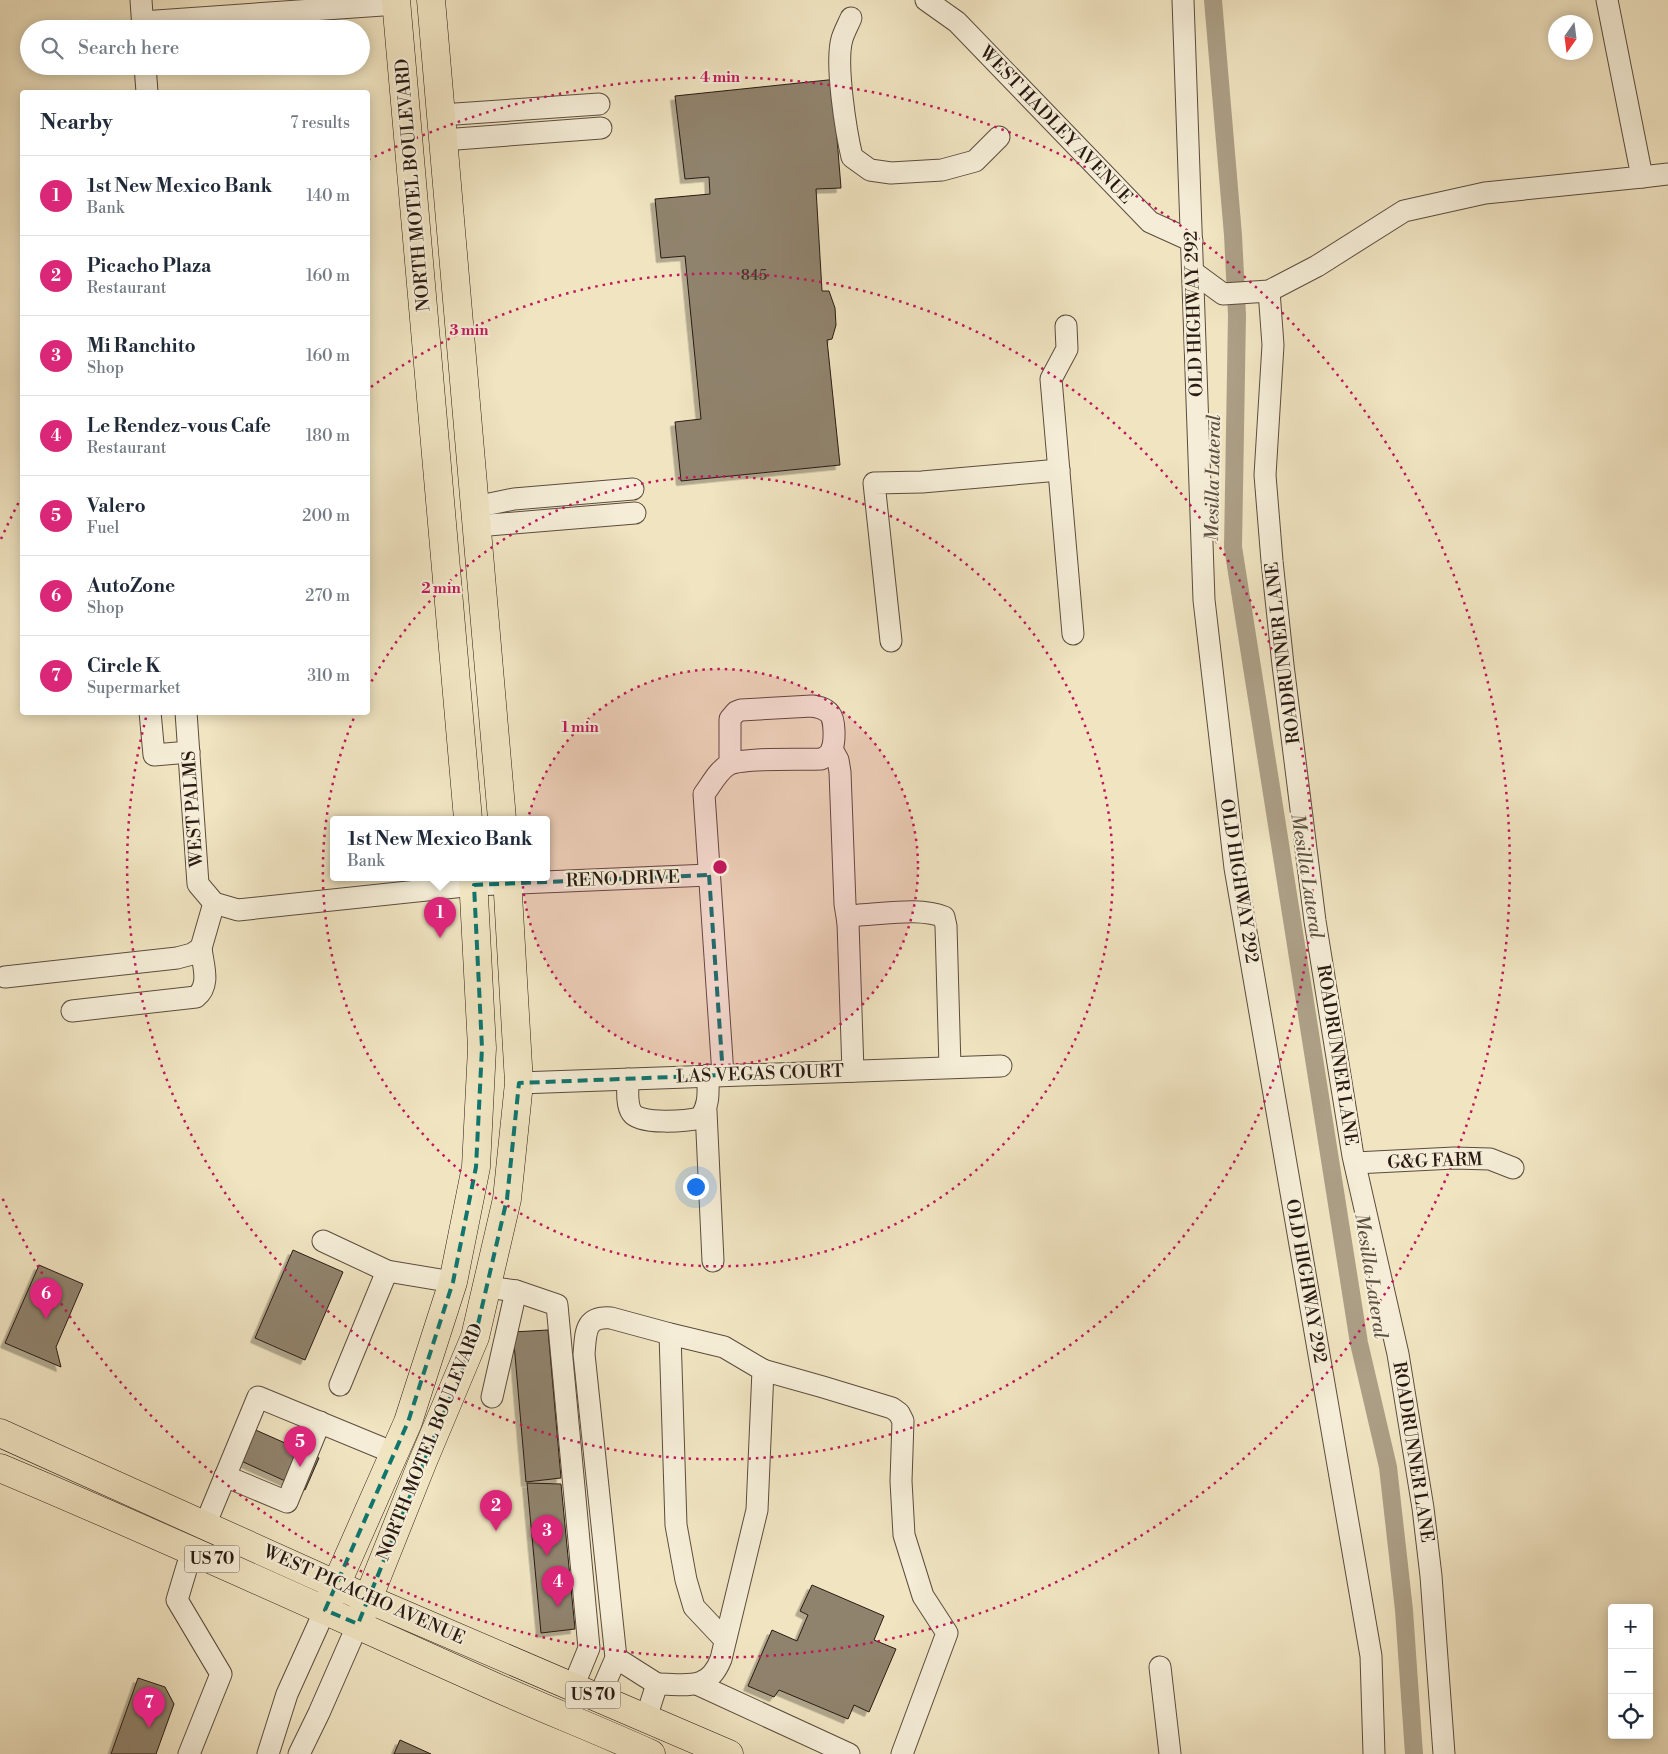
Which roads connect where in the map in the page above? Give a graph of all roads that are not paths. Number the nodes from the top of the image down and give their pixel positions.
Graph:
1 (141, 0) edge
2 (431, 0) edge
3 (926, 0) edge
4 (1183, 0) edge
5 (1607, 0) edge
6 (396, 2) edge
7 (851, 18) dead end
8 (142, 20) edge
9 (197, 20) edge
10 (146, 75) edge
11 (147, 90) edge
12 (599, 104) dead end
13 (442, 128) junction
14 (601, 128) dead end
15 (408, 130) junction
16 (999, 137) dead end
17 (1668, 174) edge
18 (1642, 177) junction
19 (1192, 241) junction
20 (1193, 272) junction
21 (1263, 291) junction
22 (1066, 326) dead end
23 (1059, 470) junction
24 (472, 471) junction
25 (633, 489) dead end
26 (514, 499) junction
27 (635, 513) dead end
28 (476, 516) junction
29 (442, 518) junction
30 (1073, 634) dead end
31 (891, 641) dead end
32 (150, 715) edge
33 (186, 715) edge
34 (832, 749) junction
35 (189, 752) junction
36 (730, 763) junction
37 (468, 816) edge
38 (502, 816) edge
39 (709, 875) junction
40 (550, 879) edge
41 (474, 881) edge
42 (507, 881) edge
43 (214, 903) junction
44 (848, 923) junction
45 (202, 948) junction
46 (5, 977) dead end
47 (72, 1011) dead end
48 (1001, 1066) dead end
49 (950, 1067) junction
50 (853, 1070) junction
51 (715, 1075) junction
52 (628, 1079) junction
53 (518, 1083) junction
54 (706, 1111) junction
55 (1355, 1163) junction
56 (1513, 1168) dead end
57 (323, 1241) dead end
58 (713, 1261) dead end
59 (387, 1271) junction
60 (453, 1282) junction
61 (488, 1287) junction
62 (516, 1290) junction
63 (670, 1334) junction
64 (763, 1370) junction
65 (340, 1385) dead end
66 (492, 1397) dead end
67 (320, 1422) junction
68 (11, 1437) edge
69 (394, 1453) junction
70 (4, 1470) edge
71 (225, 1476) junction
72 (205, 1524) junction
73 (192, 1550) junction
74 (337, 1584) junction
75 (368, 1599) junction
76 (325, 1610) junction
77 (358, 1624) junction
78 (725, 1640) junction
79 (616, 1658) junction
80 (1160, 1667) dead end
81 (657, 1684) junction
82 (699, 1685) junction
83 (573, 1687) junction
84 (599, 1697) junction
85 (646, 1718) junction
86 (643, 1750) edge
87 (189, 1754) edge
88 (268, 1754) edge
89 (299, 1754) edge
90 (729, 1754) edge
91 (849, 1754) edge
92 (902, 1754) edge
93 (1170, 1754) edge
94 (1374, 1754) edge
95 (1444, 1754) edge

1 - 8 street
2 - 13 main road, NORTH MOTEL BOULEVARD
3 - 19 street, WEST HADLEY AVENUE
4 - 19 street, OLD HIGHWAY 292
5 - 18 street
6 - 9 street
6 - 15 main road, NORTH MOTEL BOULEVARD
7 - 16 street
10 - 11 street
12 - 13 street
13 - 14 street
13 - 15 main road
13 - 24 main road, NORTH MOTEL BOULEVARD
15 - 29 main road, NORTH MOTEL BOULEVARD
17 - 18 street
18 - 21 street
19 - 20 street, OLD HIGHWAY 292
20 - 21 street
20 - 94 street, OLD HIGHWAY 292
21 - 55 street, ROADRUNNER LANE
22 - 23 street
23 - 30 street
23 - 31 street
24 - 26 street
24 - 28 main road, NORTH MOTEL BOULEVARD
25 - 26 street
26 - 28 street
27 - 28 street
28 - 29 main road
28 - 38 main road, NORTH MOTEL BOULEVARD
29 - 37 main road, NORTH MOTEL BOULEVARD
32 - 35 street
33 - 35 street, WEST PALMS
34 - 36 street
34 - 36 street
34 - 44 street
35 - 43 street, WEST PALMS
36 - 39 street
39 - 40 street, RENO DRIVE
39 - 51 street
41 - 43 street
41 - 60 main road, NORTH MOTEL BOULEVARD
42 - 53 main road, NORTH MOTEL BOULEVARD
43 - 45 street
44 - 49 street
44 - 50 street
45 - 46 street
45 - 47 street
48 - 49 street, LAS VEGAS COURT
49 - 50 street, LAS VEGAS COURT
50 - 51 street, LAS VEGAS COURT
51 - 52 street, LAS VEGAS COURT
51 - 54 street
52 - 53 street, LAS VEGAS COURT
52 - 54 street
53 - 61 main road, NORTH MOTEL BOULEVARD
54 - 58 street
55 - 56 street, G&G FARM
55 - 95 street, ROADRUNNER LANE
57 - 59 street
59 - 60 street
59 - 65 street
60 - 61 main road
60 - 69 main road, NORTH MOTEL BOULEVARD
61 - 62 street
61 - 75 main road, NORTH MOTEL BOULEVARD
62 - 66 street
62 - 83 street
63 - 64 street
63 - 78 street
63 - 79 street
64 - 78 street
64 - 92 street
67 - 69 street
67 - 71 street
67 - 71 street
68 - 70 main road
68 - 72 main road, WEST PICACHO AVENUE / US 70
69 - 74 main road, NORTH MOTEL BOULEVARD
70 - 73 main road, WEST PICACHO AVENUE / US 70
71 - 72 street
72 - 74 main road, WEST PICACHO AVENUE / US 70
73 - 76 main road, WEST PICACHO AVENUE / US 70
73 - 87 street
74 - 75 main road, WEST PICACHO AVENUE / US 70
74 - 76 main road, NORTH MOTEL BOULEVARD
75 - 77 main road, NORTH MOTEL BOULEVARD
75 - 83 main road, WEST PICACHO AVENUE / US 70
76 - 77 main road, WEST PICACHO AVENUE / US 70
76 - 88 street, NORTH MOTEL BOULEVARD
77 - 86 main road, WEST PICACHO AVENUE / US 70
77 - 89 street, NORTH MOTEL BOULEVARD
78 - 82 street
79 - 81 street
79 - 84 street
80 - 93 street
81 - 82 street
81 - 85 street
82 - 91 street
83 - 84 main road, WEST PICACHO AVENUE / US 70
84 - 85 main road, WEST PICACHO AVENUE / US 70
85 - 86 main road
85 - 90 main road, WEST PICACHO AVENUE / US 70

